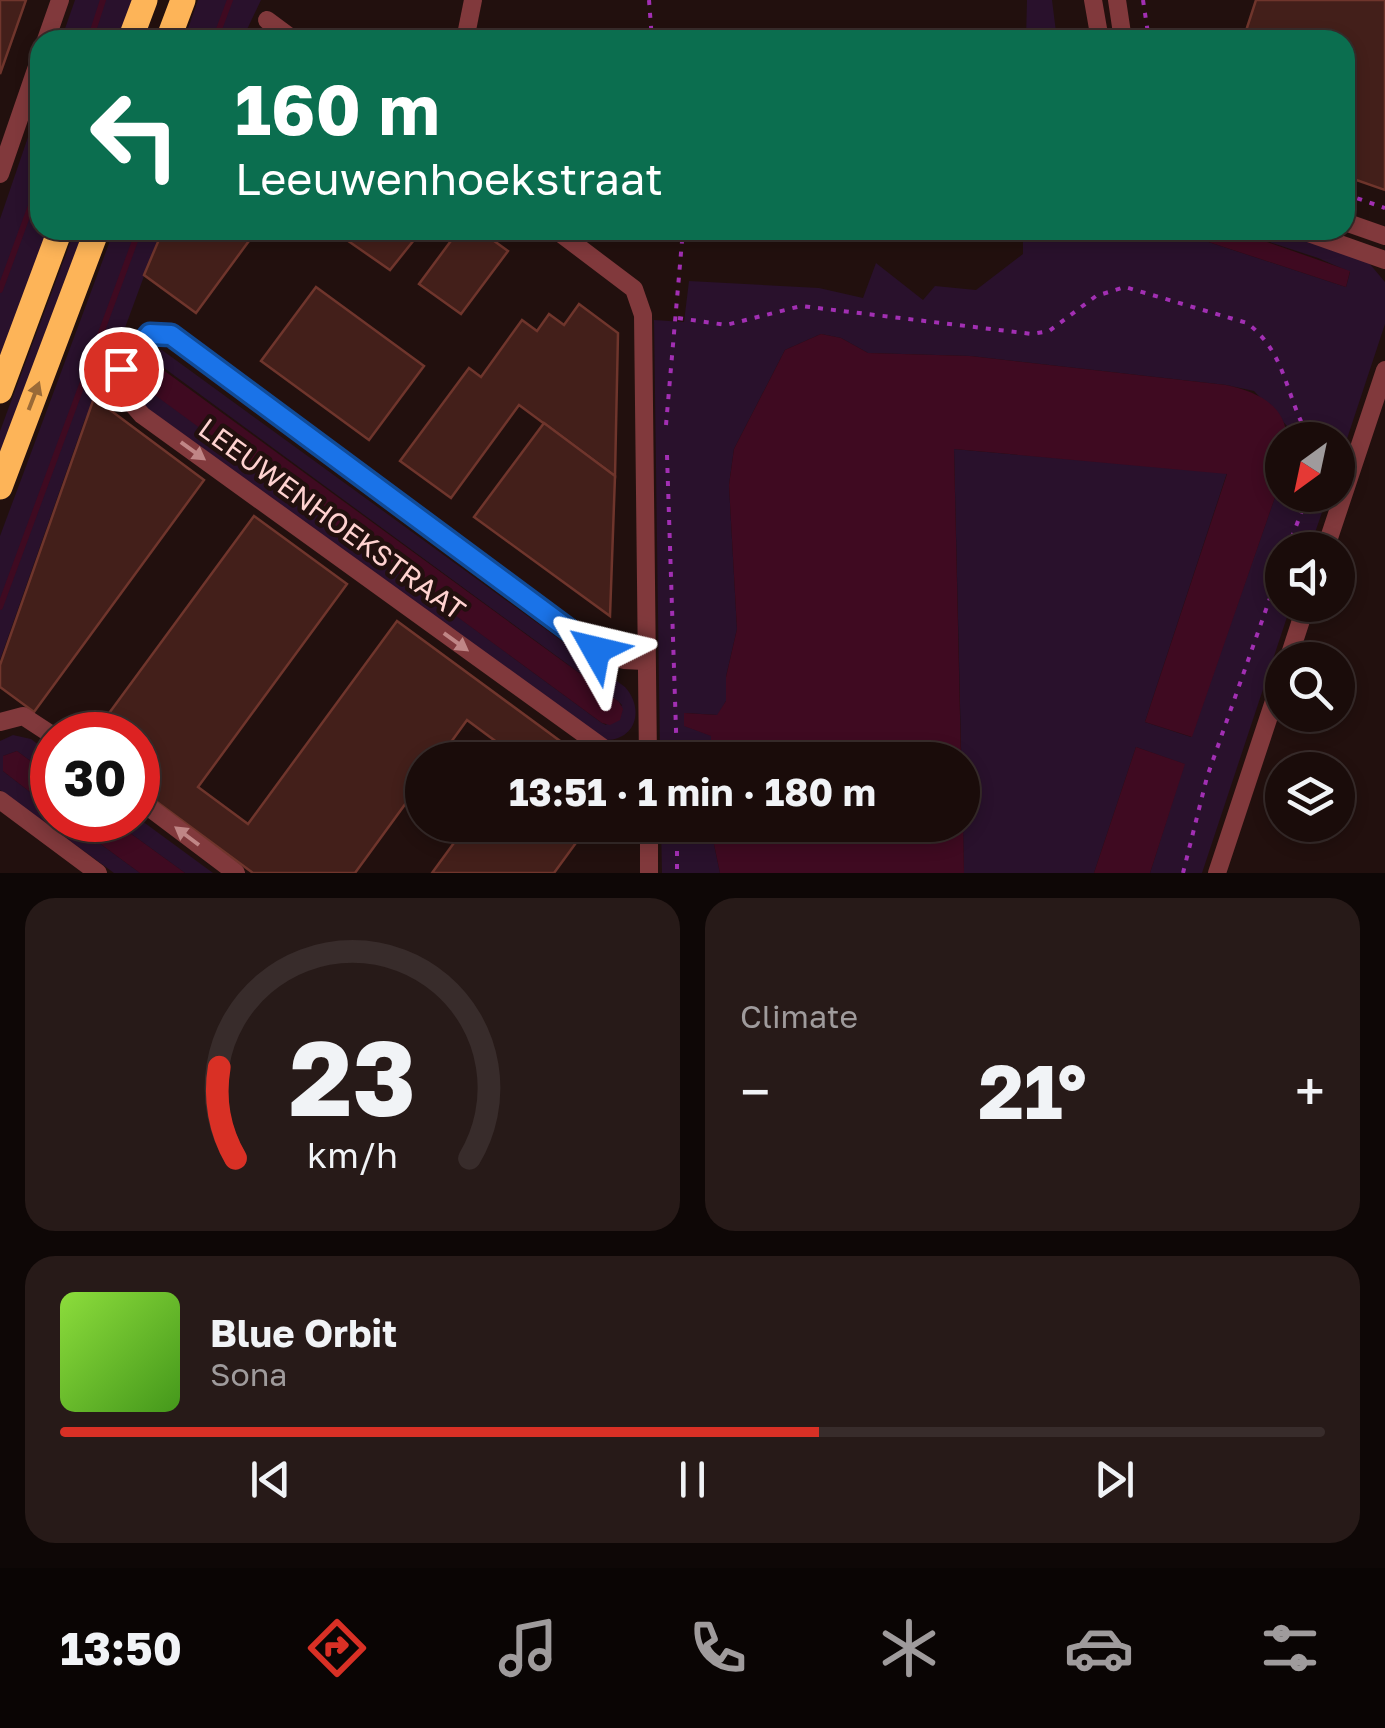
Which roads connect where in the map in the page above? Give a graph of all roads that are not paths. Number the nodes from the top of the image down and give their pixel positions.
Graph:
1 (60, 0) edge
2 (145, 0) edge
3 (183, 0) edge
4 (473, 0) edge
5 (1093, 0) edge
6 (1117, 0) edge
7 (267, 20) dead end
8 (50, 30) edge
9 (134, 30) edge
10 (172, 30) edge
11 (280, 30) edge
12 (467, 30) edge
13 (1098, 30) edge
14 (1122, 30) edge
15 (30, 87) edge
16 (0, 174) edge
17 (1355, 226) edge
18 (1385, 236) edge
19 (56, 240) edge
20 (93, 240) edge
21 (569, 240) edge
22 (1328, 240) edge
23 (1385, 260) edge
24 (1385, 370) edge
25 (0, 392) edge
26 (0, 487) edge
27 (1331, 532) edge
28 (644, 661) junction
29 (30, 721) edge
30 (0, 722) edge
31 (1265, 728) edge
32 (595, 742) edge
33 (647, 742) edge
34 (0, 800) edge
35 (160, 816) edge
36 (649, 842) edge
37 (98, 873) edge
38 (236, 873) edge
39 (649, 873) edge
40 (1217, 873) edge

1 - 8 street
2 - 9 main road
3 - 10 main road
4 - 12 street
5 - 13 street
6 - 14 street
7 - 11 street
15 - 16 street
17 - 18 street
19 - 25 main road
26 -> 20 main road
21 - 28 street
22 - 23 street
24 - 27 street
28 -> 32 street, LEEUWENHOEKSTRAAT
28 - 33 street
29 - 30 street
31 - 40 street
34 - 37 street
38 -> 35 street
36 - 39 street

